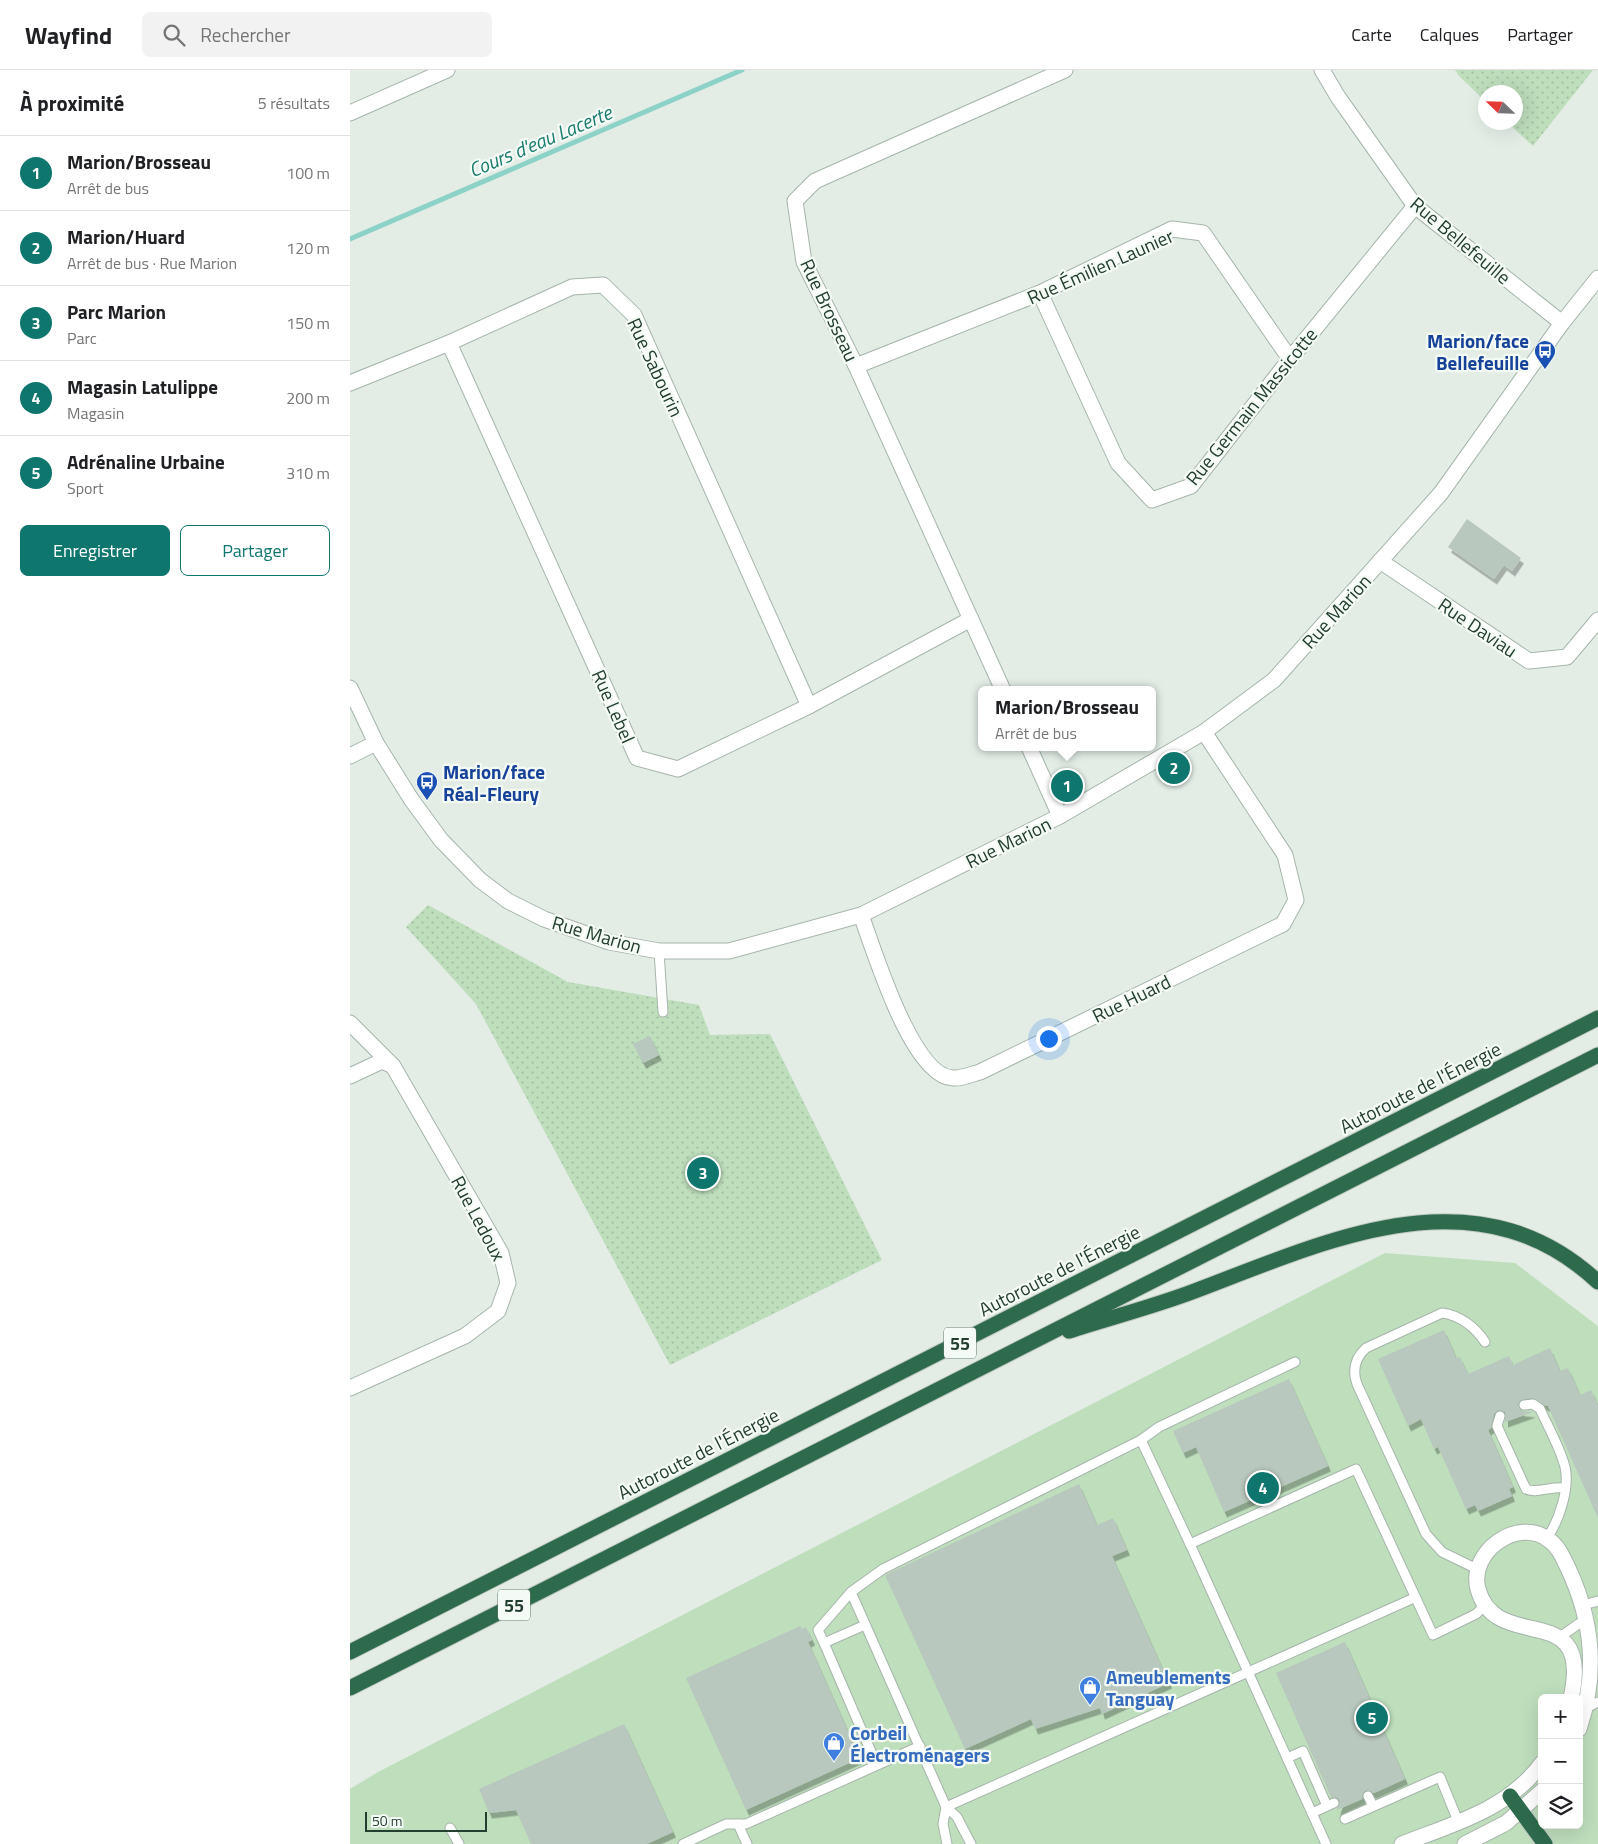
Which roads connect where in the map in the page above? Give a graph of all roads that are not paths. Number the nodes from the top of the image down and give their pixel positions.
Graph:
1 (447, 70) edge
2 (1065, 70) edge
3 (1322, 70) edge
4 (350, 114) edge
5 (1415, 206) junction
6 (1598, 278) edge
7 (1040, 292) junction
8 (1562, 323) junction
9 (449, 343) junction
10 (1290, 359) junction
11 (856, 366) junction
12 (350, 383) edge
13 (1380, 561) junction
14 (971, 619) junction
15 (1598, 620) edge
16 (1001, 686) edge
17 (350, 688) edge
18 (810, 706) junction
19 (1204, 732) junction
20 (376, 743) junction
21 (1031, 751) edge
22 (350, 756) edge
23 (1060, 816) junction
24 (861, 915) junction
25 (659, 951) junction
26 (663, 1012) dead end
27 (1598, 1017) edge
28 (350, 1023) edge
29 (1598, 1055) edge
30 (393, 1066) junction
31 (350, 1076) edge
32 (1598, 1282) edge
33 (1486, 1342) dead end
34 (1026, 1344) junction
35 (1294, 1362) dead end
36 (351, 1385) edge
37 (1524, 1405) dead end
38 (1500, 1416) dead end
39 (1141, 1440) junction
40 (1564, 1488) junction
41 (1547, 1538) junction
42 (1190, 1544) junction
43 (1477, 1569) junction
44 (851, 1592) junction
45 (1414, 1598) junction
46 (1598, 1601) edge
47 (1485, 1606) junction
48 (1585, 1612) junction
49 (866, 1625) junction
50 (1560, 1636) junction
51 (824, 1643) junction
52 (350, 1652) edge
53 (1248, 1672) junction
54 (350, 1688) edge
55 (1571, 1694) edge
56 (1588, 1705) edge
57 (1583, 1718) edge
58 (920, 1746) junction
59 (1287, 1758) junction
60 (873, 1767) junction
61 (1538, 1767) edge
62 (1538, 1795) edge
63 (1368, 1796) dead end
64 (1510, 1796) junction
65 (1373, 1806) junction
66 (946, 1807) junction
67 (1521, 1811) junction
68 (1312, 1813) junction
69 (1345, 1819) dead end
70 (1458, 1821) junction
71 (738, 1824) junction
72 (450, 1828) dead end
73 (459, 1844) edge
74 (683, 1844) edge
75 (747, 1844) edge
76 (947, 1844) edge
77 (971, 1844) edge
78 (1326, 1844) edge
79 (1402, 1844) edge
80 (1465, 1844) edge
81 (1546, 1844) edge

1 - 4 street
2 - 11 street, Rue Brosseau
3 - 5 street, Rue Bellefeuille
5 - 8 street, Rue Bellefeuille
5 - 10 street, Rue Germain Massicotte
6 - 8 street, Rue Marion
7 - 10 street, Rue Émilien Launier
7 - 10 street, Rue Germain Massicotte
7 - 11 street, Rue Émilien Launier
8 - 13 street, Rue Marion
9 - 12 street, Rue Sabourin
9 - 18 street, Rue Sabourin
9 - 18 street, Rue Lebel
11 - 14 street, Rue Brosseau
13 - 15 street, Rue Daviau
13 - 19 street, Rue Marion
14 - 16 street, Rue Brosseau
14 - 18 street, Rue Lebel
17 - 20 street, Rue Marion
19 - 23 street, Rue Marion
19 - 24 street, Rue Huard
20 - 22 street
20 - 25 street, Rue Marion
21 - 23 street
23 - 24 street, Rue Marion
24 - 25 street, Rue Marion
25 - 26 lane
27 - 52 highway, Autoroute de l'Énergie / 55
28 - 30 street, Rue Ledoux
29 - 34 highway, 55
30 - 31 street
30 - 36 street, Rue Ledoux
32 - 34 highway
33 - 43 lane
34 - 54 highway, 55
35 - 39 lane
37 - 40 lane
38 - 40 lane
39 - 42 lane
39 - 44 lane
40 - 41 lane
41 - 43 street
41 - 48 street
42 - 45 lane
42 - 53 lane
43 - 47 street
44 - 49 lane
44 - 51 lane
45 - 47 lane
45 - 53 lane
46 - 48 lane
47 - 50 street
48 - 50 lane
48 - 56 street
49 - 51 lane
49 - 58 lane
50 - 55 street
51 - 60 lane
53 - 59 lane
53 - 66 lane
56 - 57 street
58 - 60 lane
58 - 66 lane
59 - 68 lane
59 - 68 lane
60 - 71 lane
61 - 64 street
62 - 67 street
63 - 65 lane
64 - 67 highway
64 - 70 street
65 - 69 lane
65 - 70 lane
66 - 76 lane
66 - 77 lane
67 - 80 street
67 - 81 highway
68 - 78 lane
70 - 79 street
71 - 74 lane
71 - 75 lane
72 - 73 lane

